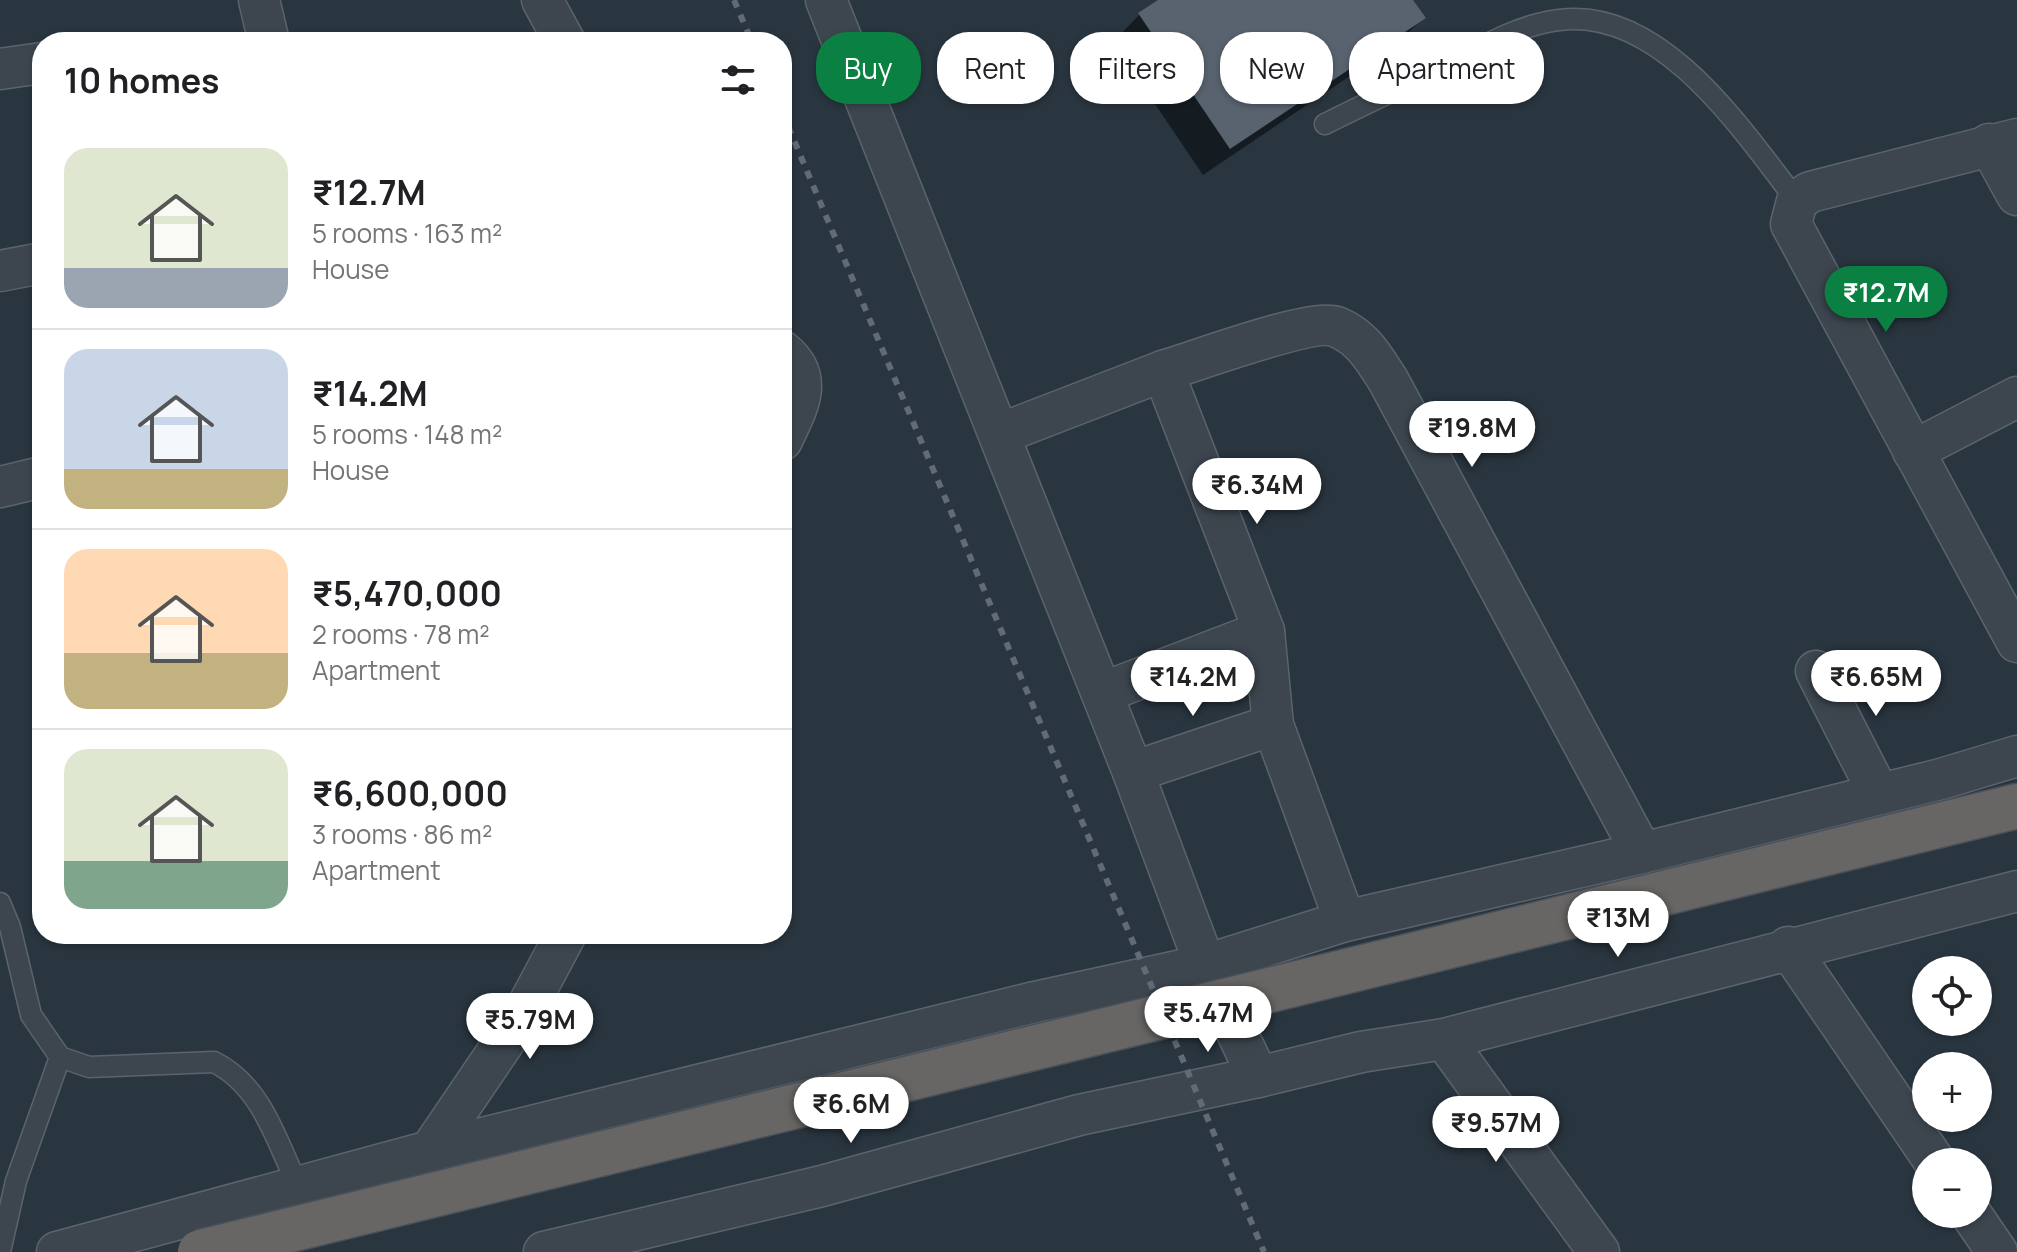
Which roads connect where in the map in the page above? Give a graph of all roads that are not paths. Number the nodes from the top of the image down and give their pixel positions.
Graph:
1 (259, 0) edge
2 (542, 0) edge
3 (826, 0) edge
4 (267, 32) edge
5 (560, 32) edge
6 (32, 64) edge
7 (0, 69) edge
8 (1325, 124) dead end
9 (2003, 141) edge
10 (2017, 195) edge
11 (1797, 201) junction
12 (32, 265) edge
13 (0, 271) edge
14 (792, 360) edge
15 (1163, 371) junction
16 (2017, 397) edge
17 (792, 418) edge
18 (1000, 434) junction
19 (1913, 451) junction
20 (32, 479) edge
21 (0, 487) edge
22 (1264, 631) junction
23 (2017, 642) edge
24 (1816, 671) dead end
25 (1102, 693) junction
26 (1273, 725) junction
27 (2017, 756) edge
28 (1133, 772) junction
29 (1879, 794) junction
30 (2017, 806) edge
31 (1642, 853) junction
32 (2017, 891) edge
33 (0, 903) edge
34 (1345, 921) junction
35 (561, 944) edge
36 (1788, 947) junction
37 (1205, 965) junction
38 (1444, 1039) junction
39 (60, 1057) junction
40 (1258, 1077) junction
41 (1925, 1148) edge
42 (430, 1151) junction
43 (298, 1186) junction
44 (1981, 1228) edge
45 (0, 1252) edge
46 (57, 1252) edge
47 (200, 1252) edge
48 (544, 1252) edge
49 (1599, 1252) edge
50 (1997, 1252) edge

1 - 4 street
2 - 5 street
3 - 18 street
6 - 7 street
8 - 11 lane
9 - 10 street
9 - 11 street
11 - 19 street
12 - 13 street
14 - 17 street
15 - 18 street
15 - 22 street
15 - 31 street
16 - 19 street
18 - 25 street
19 - 23 street
20 - 21 street
22 - 25 street
22 - 26 street
24 - 29 street
25 - 28 street
26 - 28 street
26 - 34 street
27 - 29 street
28 - 37 street
29 - 31 street
30 - 47 highway, bridge
31 - 34 street
32 - 36 street
33 - 39 lane
34 - 37 street
35 - 42 street
36 - 38 street
36 - 41 street
37 - 40 street
37 - 42 street
38 - 40 street
38 - 49 street
39 - 43 lane
39 - 45 lane
40 - 48 street
42 - 43 street
43 - 46 street
44 - 50 street

